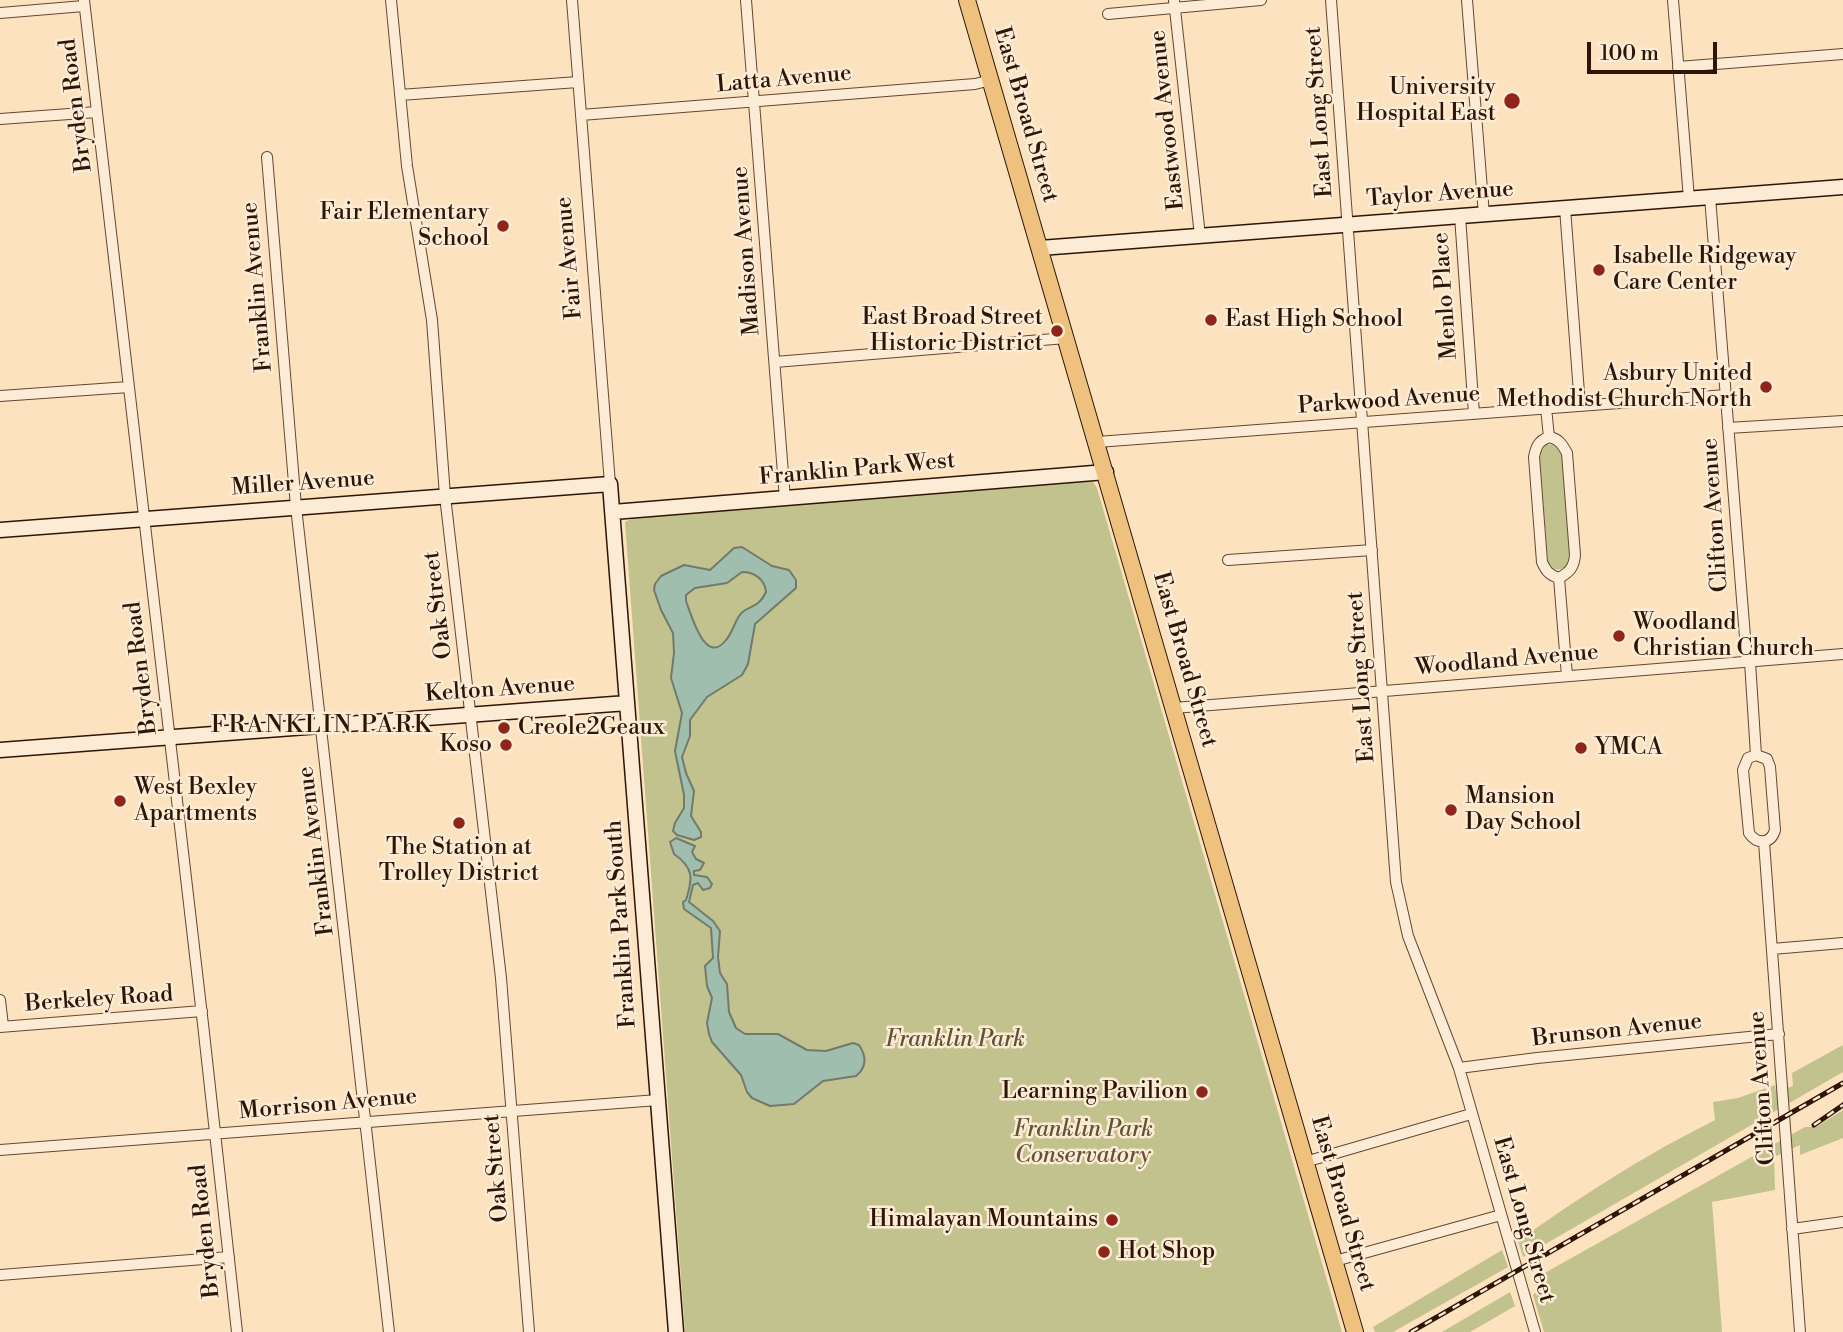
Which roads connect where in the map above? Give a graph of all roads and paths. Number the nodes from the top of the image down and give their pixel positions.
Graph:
1 (391, 0) edge
2 (572, 0) edge
3 (746, 0) edge
4 (967, 0) edge
5 (1261, 0) edge
6 (1331, 0) edge
7 (1467, 0) edge
8 (1673, 0) edge
9 (84, 3) edge
10 (1175, 4) edge
11 (0, 13) edge
12 (1108, 15) dead end
13 (1843, 54) edge
14 (1678, 67) junction
15 (990, 80) junction
16 (579, 82) junction
17 (400, 96) junction
18 (754, 102) junction
19 (97, 112) junction
20 (581, 115) junction
21 (0, 119) edge
22 (267, 157) dead end
23 (1843, 187) edge
24 (1710, 197) junction
25 (1689, 199) junction
26 (1565, 208) junction
27 (1484, 215) junction
28 (1460, 216) junction
29 (1347, 225) junction
30 (1200, 236) junction
31 (1040, 248) junction
32 (1066, 338) junction
33 (775, 362) junction
34 (129, 387) junction
35 (1726, 395) junction
36 (0, 396) edge
37 (1580, 405) junction
38 (1546, 408) junction
39 (1474, 414) junction
40 (1843, 421) edge
41 (1363, 423) junction
42 (1728, 428) junction
43 (1549, 437) junction
44 (1097, 442) junction
45 (1106, 472) junction
46 (610, 484) junction
47 (445, 496) junction
48 (785, 499) junction
49 (296, 508) junction
50 (613, 512) junction
51 (144, 519) junction
52 (0, 530) edge
53 (1372, 550) junction
54 (1228, 560) dead end
55 (1559, 578) junction
56 (1843, 654) edge
57 (1748, 662) junction
58 (1567, 676) junction
59 (1383, 690) junction
60 (627, 703) junction
61 (1174, 708) junction
62 (471, 715) junction
63 (322, 726) junction
64 (170, 738) junction
65 (0, 750) edge
66 (1756, 755) junction
67 (1764, 842) junction
68 (1843, 943) edge
69 (1772, 949) junction
70 (0, 1000) edge
71 (202, 1011) junction
72 (1, 1027) edge
73 (1779, 1034) junction
74 (1459, 1068) junction
75 (658, 1100) junction
76 (512, 1111) junction
77 (1471, 1114) junction
78 (366, 1122) junction
79 (215, 1134) junction
80 (0, 1150) edge
81 (1306, 1163) junction
82 (1501, 1215) junction
83 (1843, 1222) edge
84 (1793, 1229) junction
85 (229, 1257) junction
86 (1335, 1261) junction
87 (0, 1275) edge
88 (237, 1332) edge
89 (389, 1332) edge
90 (529, 1332) edge
91 (676, 1332) edge
92 (1355, 1332) edge
93 (1535, 1332) edge
94 (1800, 1332) edge

1 - 17 street, Oak Street
2 - 16 street, Fair Avenue
3 - 18 street, Madison Avenue
4 - 15 main road, East Broad Street
5 - 10 street
6 - 29 street, East Long Street
7 - 27 street
8 - 14 street
9 - 11 street
9 - 19 street, Bryden Road
10 - 12 street
10 - 30 street, Eastwood Avenue
13 - 14 street
14 - 25 street
15 - 18 street, Latta Avenue
15 - 31 main road, East Broad Street
16 - 17 street
16 - 20 street, Fair Avenue
17 - 47 street, Oak Street
18 - 20 street, Latta Avenue
18 - 33 street, Madison Avenue
19 - 21 street
19 - 34 street, Bryden Road
20 - 46 street, Fair Avenue
22 - 49 street, Franklin Avenue
23 - 24 street, Taylor Avenue
24 - 25 street, Taylor Avenue
24 - 35 street, Clifton Avenue
25 - 26 street, Taylor Avenue
26 - 27 street, Taylor Avenue
26 - 37 street
27 - 28 street, Taylor Avenue
28 - 29 street, Taylor Avenue
28 - 39 street, Menlo Place
29 - 30 street, Taylor Avenue
29 - 41 street, East Long Street
30 - 31 street, Taylor Avenue
31 - 32 main road, East Broad Street
32 - 33 street
32 - 44 main road, East Broad Street
33 - 48 street, Madison Avenue
34 - 36 street
34 - 51 street, Bryden Road
35 - 37 street, Parkwood Avenue
35 - 42 street, Clifton Avenue
37 - 38 street, Parkwood Avenue
38 - 39 street, Parkwood Avenue
38 - 43 street
39 - 41 street, Parkwood Avenue
40 - 42 street
41 - 44 street, Parkwood Avenue
41 - 53 street, East Long Street
42 - 57 street, Clifton Avenue
43 - 55 street
43 - 55 street
44 - 45 main road, East Broad Street
45 - 48 street, Franklin Park West
45 - 61 main road, East Broad Street
46 - 47 street, Miller Avenue
46 - 50 street, Fair Avenue
47 - 49 street, Miller Avenue
47 - 62 street, Oak Street
48 - 50 street, Franklin Park West
49 - 51 street, Miller Avenue
49 - 63 street, Franklin Avenue
50 - 60 street, Franklin Park South
51 - 52 street, Miller Avenue
51 - 64 street, Bryden Road
53 - 54 street
53 - 59 street, East Long Street
55 - 58 street
56 - 57 street, Woodland Avenue
57 - 58 street, Woodland Avenue
57 - 66 street, Clifton Avenue
58 - 59 street, Woodland Avenue
59 - 61 street, Woodland Avenue
59 - 74 street, East Long Street
60 - 62 street, Kelton Avenue
60 - 75 street, Franklin Park South
61 - 81 main road, East Broad Street
62 - 63 street, Kelton Avenue
62 - 76 street, Oak Street
63 - 64 street, Kelton Avenue
63 - 78 street, Franklin Avenue
64 - 65 street, Kelton Avenue
64 - 71 street, Bryden Road
66 - 67 street, Clifton Avenue
66 - 67 street, Clifton Avenue
67 - 69 street, Clifton Avenue
68 - 69 street
69 - 73 street, Clifton Avenue
70 - 72 street
71 - 72 street, Berkeley Road
71 - 79 street, Bryden Road
73 - 74 street, Brunson Avenue
73 - 84 street, Clifton Avenue
74 - 77 street, East Long Street
75 - 76 street, Morrison Avenue
75 - 91 street, Franklin Park South
76 - 78 street, Morrison Avenue
76 - 90 street, Oak Street
77 - 81 street
77 - 82 street, East Long Street
78 - 79 street, Morrison Avenue
78 - 89 street, Franklin Avenue
79 - 80 street, Morrison Avenue
79 - 85 street, Bryden Road
81 - 86 main road, East Broad Street
82 - 86 street
82 - 93 street, East Long Street
83 - 84 street
84 - 94 street, Clifton Avenue
85 - 87 street
85 - 88 street, Bryden Road
86 - 92 main road, East Broad Street

